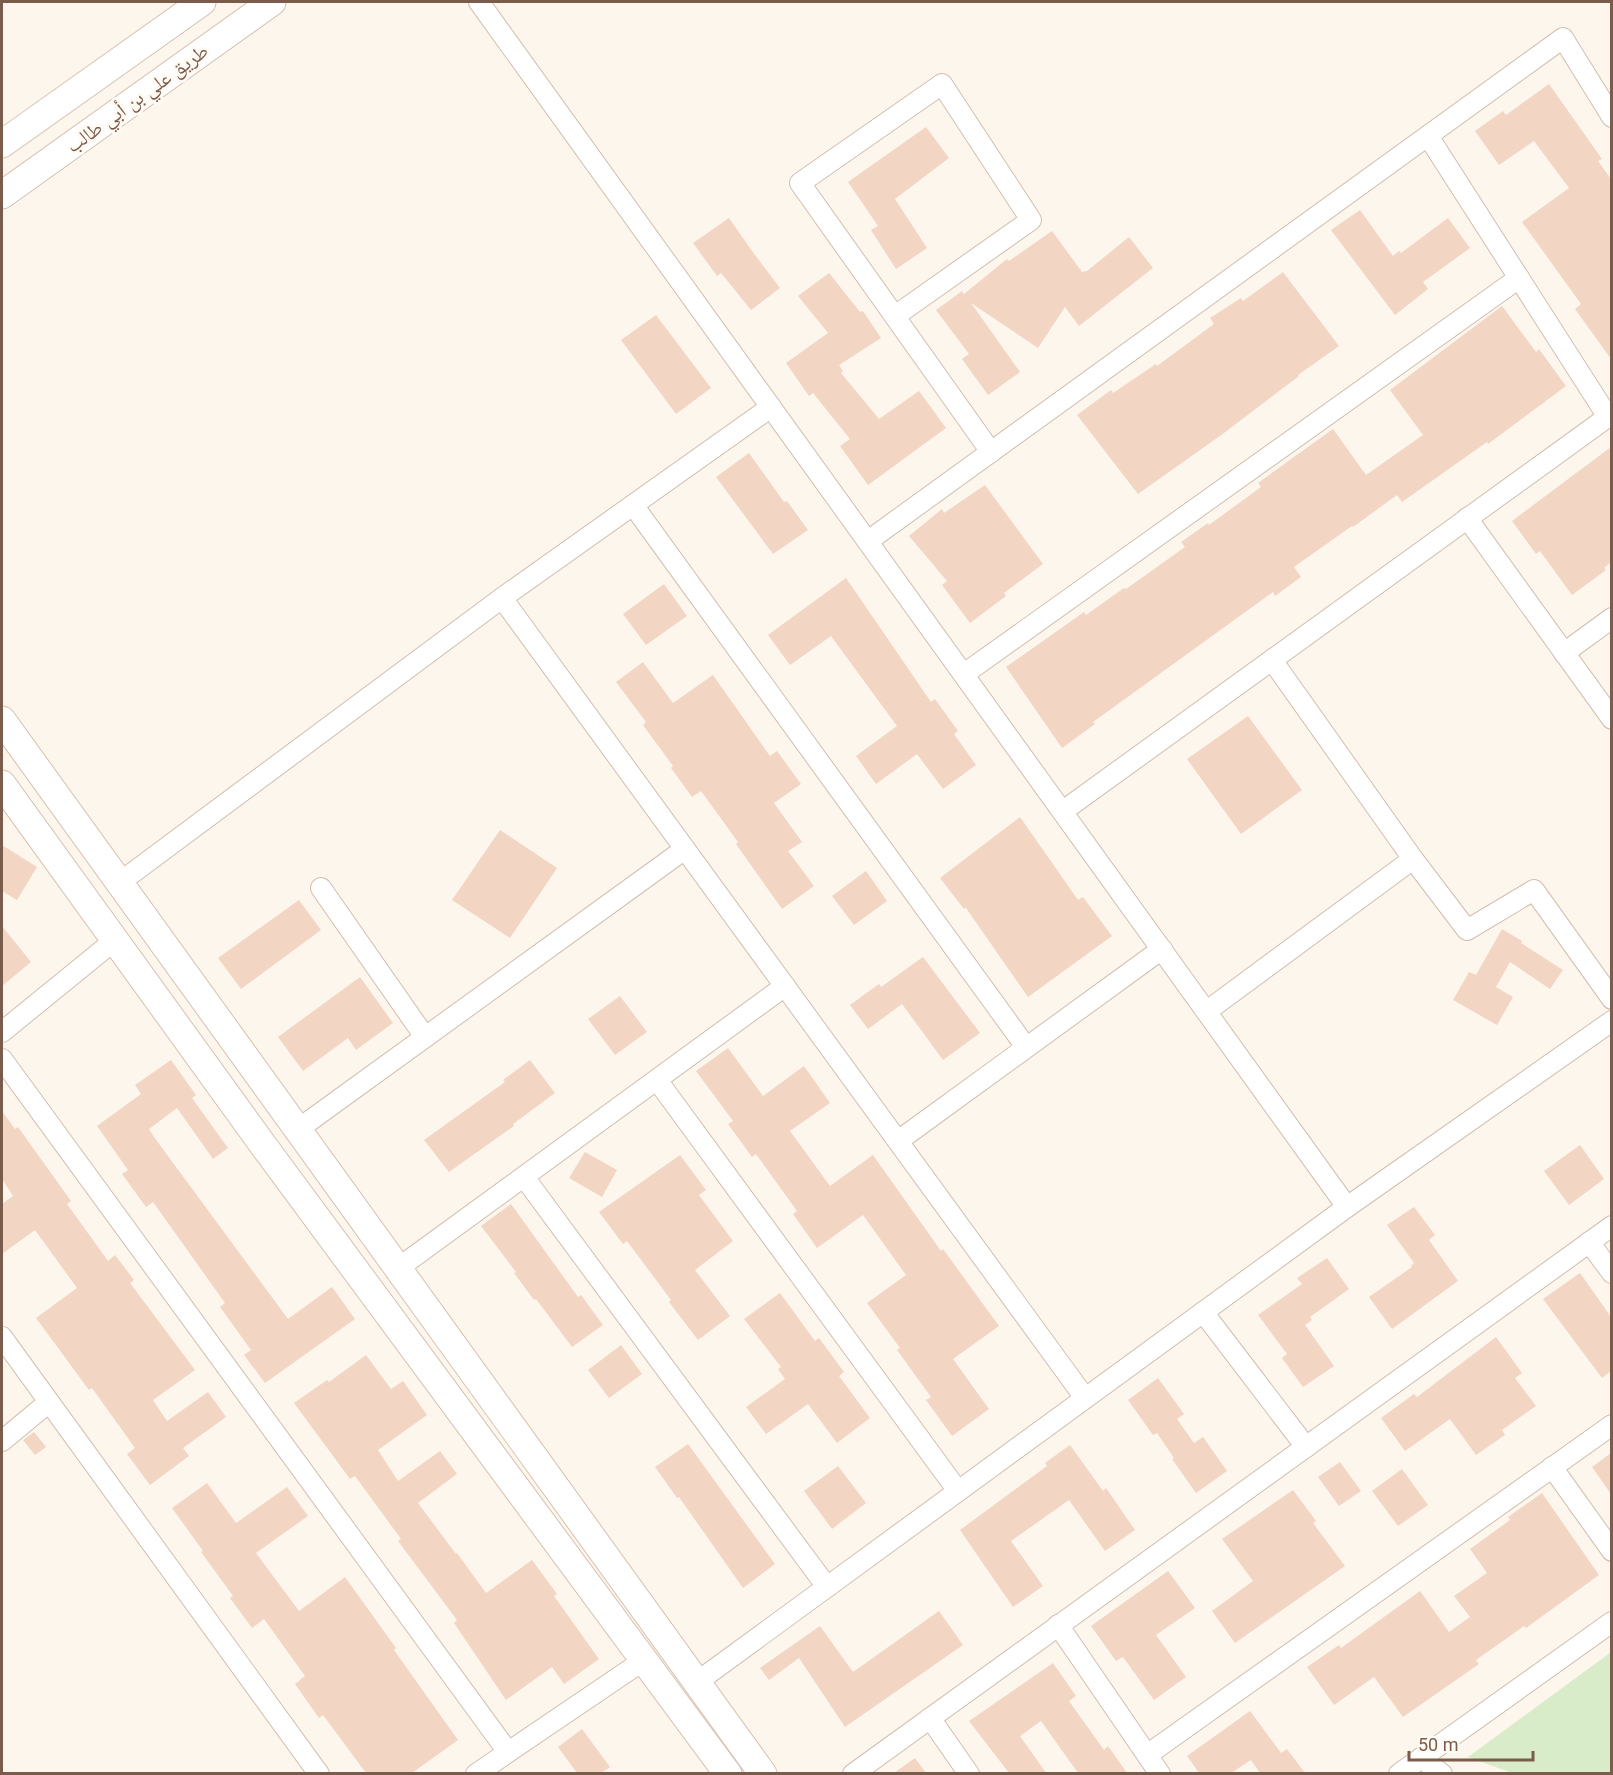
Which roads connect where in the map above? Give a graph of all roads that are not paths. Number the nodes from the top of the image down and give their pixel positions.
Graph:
1 (202, 2) edge
2 (272, 2) edge
3 (478, 2) edge
4 (1611, 117) edge
5 (1428, 136) junction
6 (2, 144) edge
7 (2, 195) edge
8 (1519, 278) junction
9 (894, 316) junction
10 (771, 406) junction
11 (1610, 415) edge
12 (991, 452) junction
13 (633, 505) junction
14 (1467, 518) junction
15 (868, 541) junction
16 (502, 598) junction
17 (1611, 618) edge
18 (1564, 653) junction
19 (1272, 660) junction
20 (964, 674) junction
21 (1611, 719) edge
22 (2, 720) edge
23 (6, 798) edge
24 (1062, 811) junction
25 (685, 849) junction
26 (1413, 859) junction
27 (120, 883) junction
28 (321, 888) dead end
29 (115, 940) junction
30 (1162, 949) junction
31 (785, 986) junction
32 (1611, 999) edge
33 (1207, 1011) junction
34 (1611, 1021) edge
35 (2, 1032) edge
36 (425, 1037) junction
37 (1026, 1047) junction
38 (2, 1059) edge
39 (657, 1080) junction
40 (297, 1130) junction
41 (898, 1141) junction
42 (524, 1177) junction
43 (1347, 1207) junction
44 (1611, 1226) edge
45 (1589, 1242) junction
46 (397, 1269) junction
47 (1611, 1273) edge
48 (1203, 1311) junction
49 (2, 1337) edge
50 (1086, 1398) junction
51 (49, 1402) junction
52 (1611, 1425) edge
53 (2, 1441) edge
54 (1306, 1447) junction
55 (1552, 1467) junction
56 (958, 1491) junction
57 (1611, 1551) edge
58 (827, 1587) junction
59 (1611, 1622) edge
60 (1058, 1625) junction
61 (644, 1660) junction
62 (697, 1682) junction
63 (930, 1718) junction
64 (508, 1752) junction
65 (1147, 1755) junction
66 (1421, 1758) junction
67 (319, 1773) edge
68 (476, 1773) edge
69 (728, 1773) edge
70 (763, 1773) edge
71 (853, 1773) edge
72 (969, 1773) edge
73 (1160, 1773) edge
74 (1399, 1773) edge
75 (1442, 1773) edge

1 - 6 street, طريق علي بن أبي طالب
2 - 7 street, طريق علي بن أبي طالب
3 - 10 street
4 - 5 street
5 - 8 street
5 - 12 street
8 - 11 street
8 - 20 street
9 - 9 street
9 - 12 street
10 - 13 street
10 - 15 street
11 - 14 street
12 - 15 street
13 - 16 street
13 - 37 street
14 - 18 street
14 - 19 street
15 - 20 street
16 - 25 street
16 - 27 street
17 - 18 street
18 - 21 street
19 - 24 street
19 - 26 street
20 - 24 street
22 - 27 street
23 - 29 street
24 - 30 street
25 - 31 street
25 - 36 street
26 - 32 street
26 - 33 street
27 - 40 street
28 - 36 street
29 - 35 street
29 - 61 street
30 - 33 street
30 - 37 street
31 - 39 street
31 - 41 street
33 - 43 street
34 - 43 street
36 - 40 street
37 - 41 street
38 - 64 street
39 - 42 street
39 - 56 street
40 - 46 street
41 - 50 street
42 - 46 street
42 - 58 street
43 - 48 street
44 - 45 street
45 - 47 street
45 - 54 street
46 - 62 street
48 - 50 street
48 - 54 street
49 - 51 street
50 - 56 street
51 - 53 street
51 - 67 street
52 - 55 street
54 - 60 street
55 - 57 street
55 - 65 street
56 - 58 street
58 - 62 street
59 - 66 street
60 - 63 street
60 - 65 street
61 - 64 street
61 - 69 street
62 - 70 street
63 - 71 street
63 - 72 street
64 - 68 street
65 - 73 street
66 - 74 street
66 - 75 street

